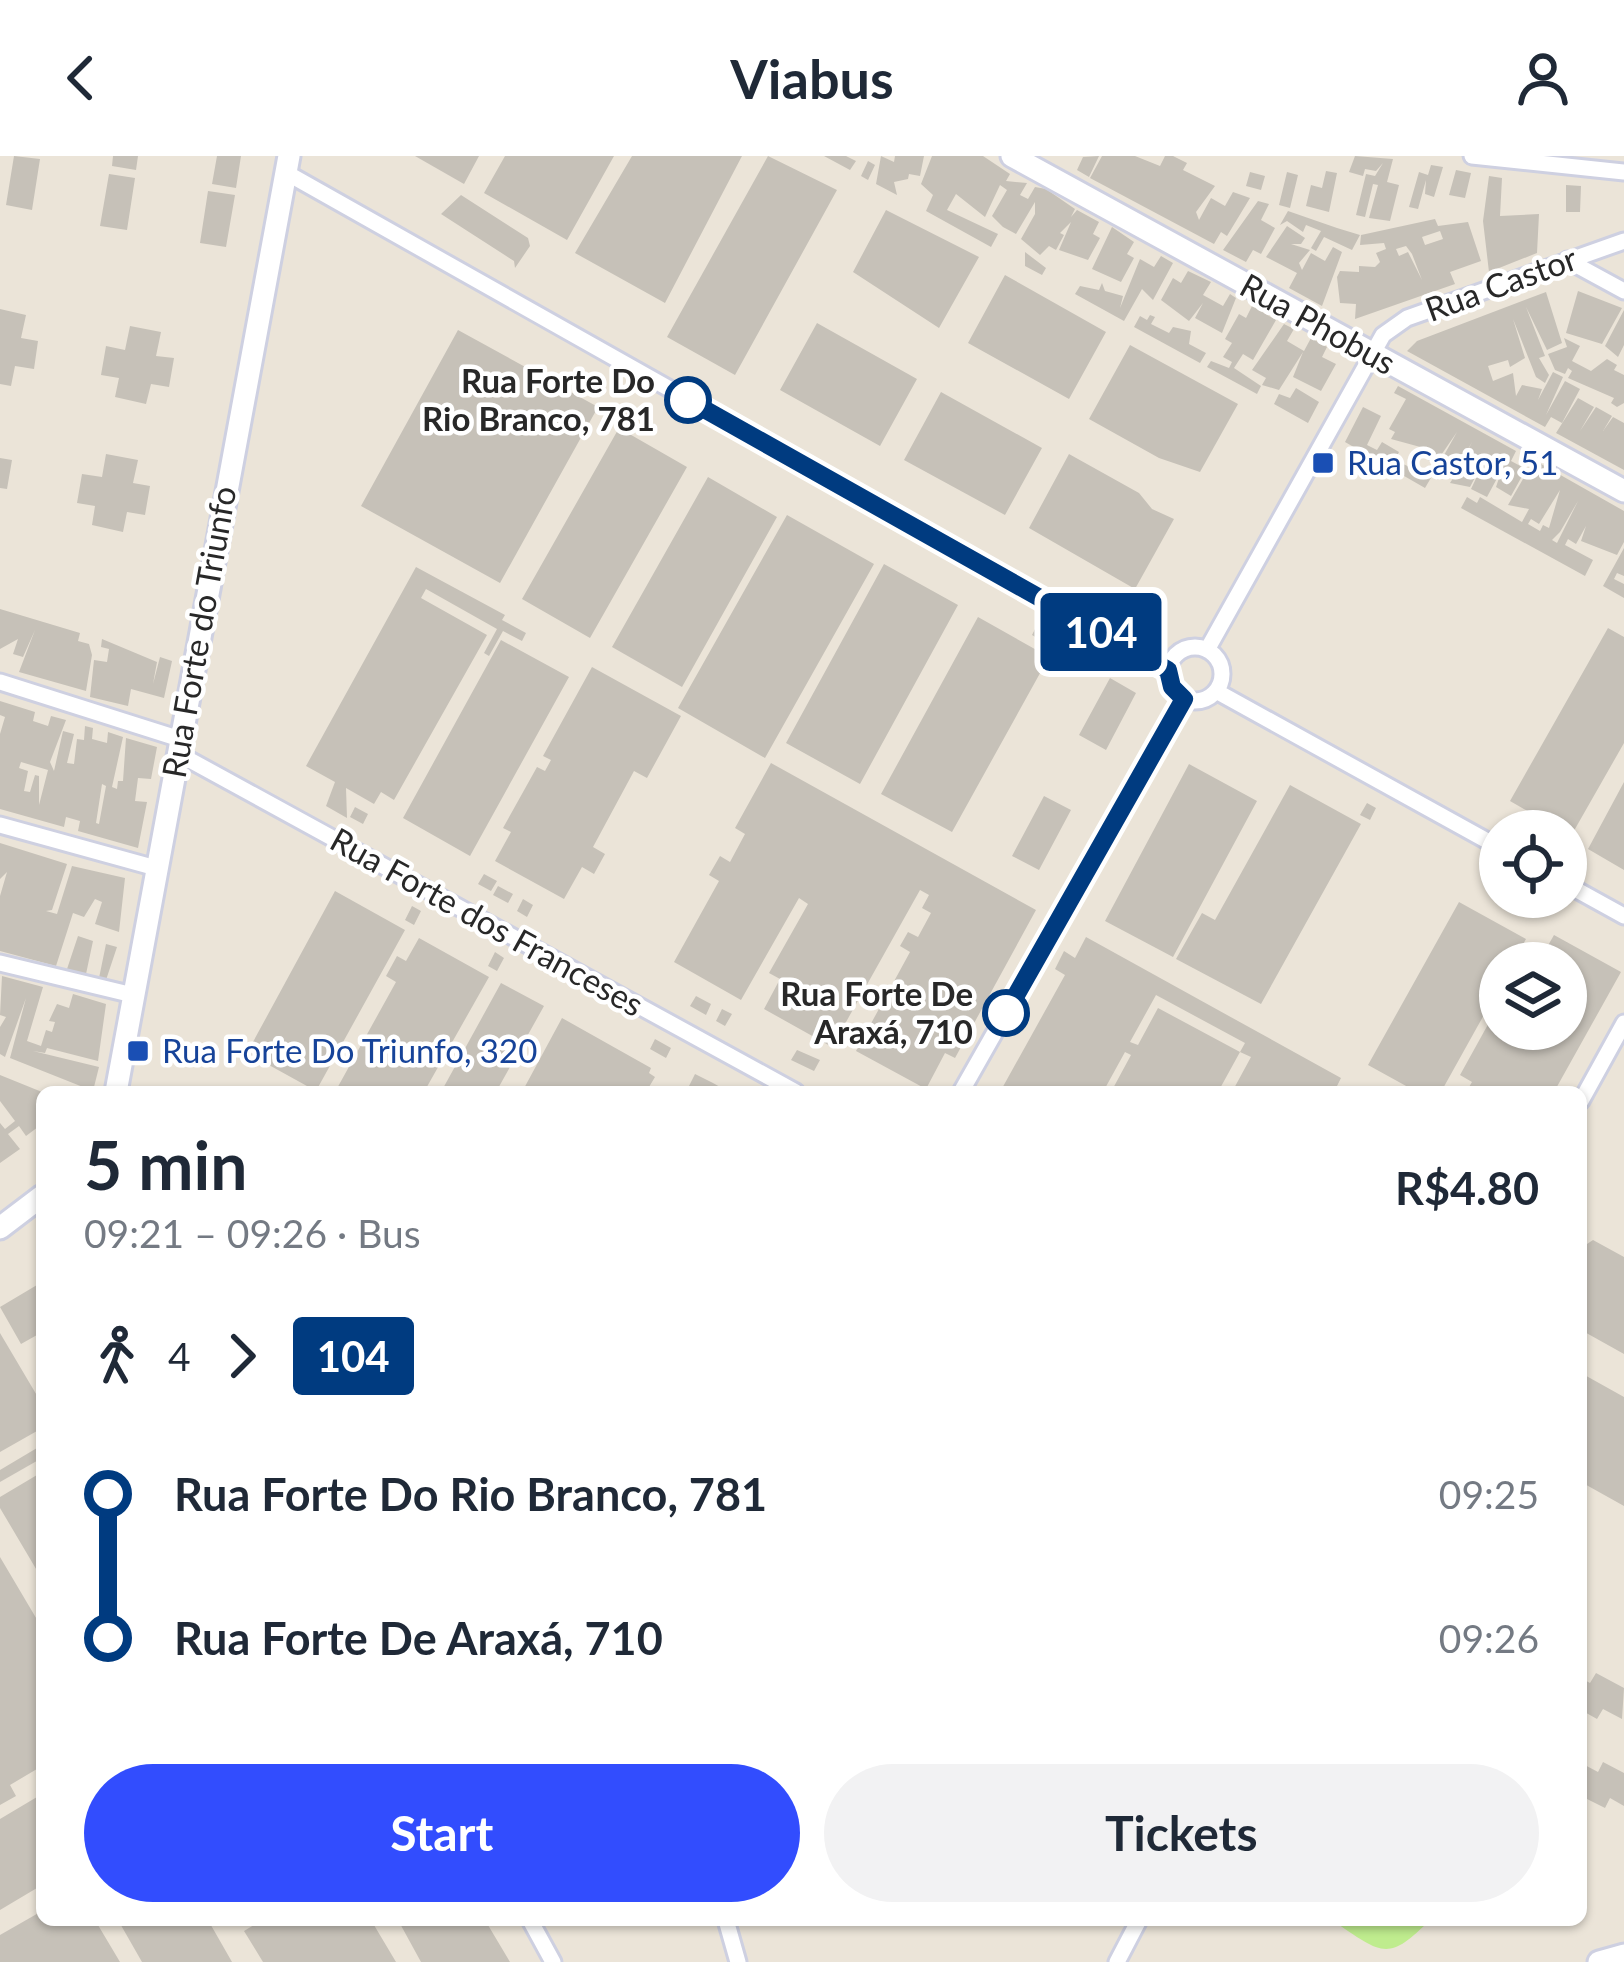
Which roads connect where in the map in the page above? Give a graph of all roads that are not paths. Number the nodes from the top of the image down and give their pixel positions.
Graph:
1 (1012, 156) edge
2 (1472, 156) edge
3 (287, 164) edge
4 (1624, 172) edge
5 (1624, 241) edge
6 (1567, 260) junction
7 (1624, 291) edge
8 (1370, 353) junction
9 (1624, 491) edge
10 (1207, 650) junction
11 (1168, 670) junction
12 (0, 682) edge
13 (1216, 691) junction
14 (1184, 699) junction
15 (178, 746) junction
16 (0, 825) edge
17 (1479, 836) edge
18 (156, 868) junction
19 (1587, 896) edge
20 (1624, 916) edge
21 (0, 962) edge
22 (133, 995) junction
23 (1624, 1023) edge
24 (117, 1086) edge
25 (785, 1086) edge
26 (964, 1086) edge
27 (1587, 1090) edge
28 (36, 1201) edge
29 (0, 1228) edge
30 (533, 1926) edge
31 (728, 1926) edge
32 (1136, 1926) edge
33 (1624, 1955) edge
34 (553, 1962) edge
35 (738, 1962) edge
36 (1117, 1962) edge
37 (1599, 1962) edge

1 - 8 street, Rua Phobus
2 - 4 street
3 - 11 street
3 - 15 street, Rua Forte do Triunfo
5 - 6 street, Rua Castor
6 - 7 street
6 - 8 street, Rua Castor
8 - 9 street, Rua Phobus
8 - 10 street, Rua Castor
10 - 11 street
10 - 13 street
11 - 14 street
12 - 15 street, Rua Forte dos Franceses
13 - 14 street
13 - 17 street
14 - 26 street
15 - 18 street, Rua Forte do Triunfo
15 - 25 street, Rua Forte dos Franceses
16 - 18 street
18 - 22 street, Rua Forte do Triunfo
19 - 20 street
21 - 22 street
22 - 24 street, Rua Forte do Triunfo
23 - 27 street
28 - 29 street
30 - 34 street
31 - 35 street
32 - 36 street
33 - 37 street

